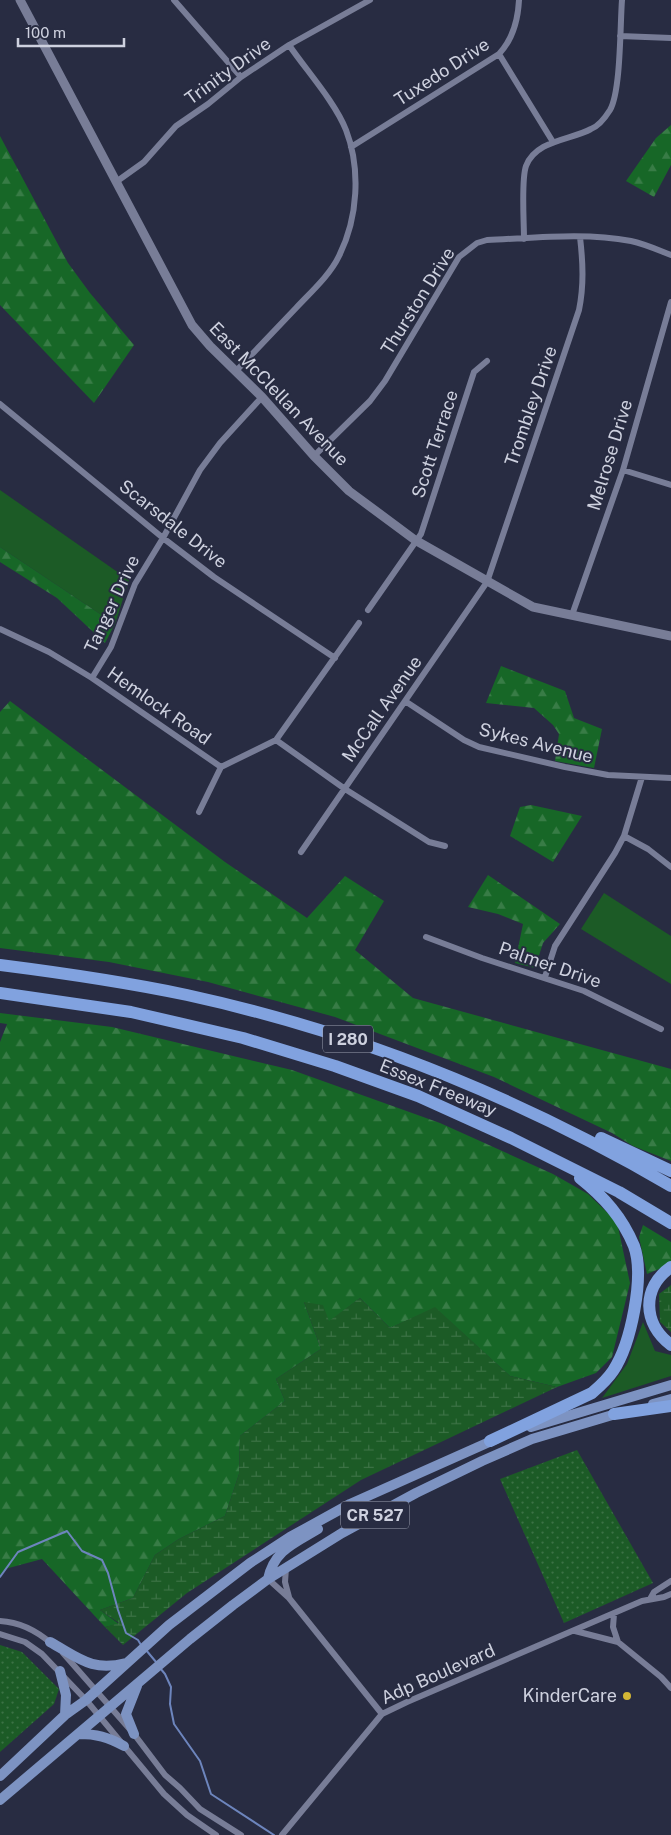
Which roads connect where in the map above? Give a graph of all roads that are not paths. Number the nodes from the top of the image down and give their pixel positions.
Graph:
1 (20, 0) edge
2 (174, 0) edge
3 (519, 0) edge
4 (622, 0) edge
5 (367, 1) edge
6 (620, 36) junction
7 (671, 38) edge
8 (289, 45) junction
9 (499, 54) junction
10 (241, 77) junction
11 (553, 142) junction
12 (351, 147) junction
13 (116, 182) junction
14 (580, 237) junction
15 (524, 239) junction
16 (671, 255) edge
17 (671, 302) edge
18 (487, 361) dead end
19 (236, 371) junction
20 (262, 397) junction
21 (0, 404) edge
22 (314, 456) junction
23 (623, 470) junction
24 (671, 485) edge
25 (163, 538) junction
26 (415, 540) junction
27 (487, 582) junction
28 (368, 610) dead end
29 (572, 615) junction
30 (359, 623) dead end
31 (0, 629) edge
32 (671, 636) edge
33 (335, 658) junction
34 (92, 678) junction
35 (405, 701) junction
36 (276, 740) junction
37 (221, 767) junction
38 (642, 777) junction
39 (671, 778) edge
40 (345, 789) junction
41 (199, 812) dead end
42 (624, 836) junction
43 (445, 846) dead end
44 (301, 852) dead end
45 (671, 867) edge
46 (426, 937) dead end
47 (0, 965) edge
48 (545, 978) junction
49 (0, 993) edge
50 (661, 1029) dead end
51 (500, 1097) junction
52 (511, 1138) junction
53 (671, 1171) edge
54 (671, 1186) edge
55 (671, 1223) edge
56 (671, 1268) edge
57 (671, 1345) edge
58 (671, 1385) edge
59 (671, 1399) edge
60 (671, 1406) edge
61 (614, 1414) junction
62 (490, 1441) junction
63 (386, 1488) junction
64 (286, 1568) junction
65 (268, 1579) junction
66 (671, 1582) edge
67 (671, 1586) edge
68 (671, 1594) edge
69 (289, 1598) junction
70 (650, 1599) junction
71 (614, 1614) junction
72 (0, 1621) edge
73 (575, 1631) junction
74 (0, 1634) edge
75 (50, 1642) junction
76 (618, 1642) junction
77 (127, 1663) junction
78 (60, 1671) junction
79 (138, 1684) junction
80 (671, 1688) edge
81 (96, 1691) junction
82 (86, 1700) junction
83 (110, 1707) junction
84 (382, 1714) junction
85 (65, 1715) junction
86 (99, 1716) junction
87 (79, 1734) junction
88 (134, 1734) junction
89 (124, 1746) junction
90 (0, 1776) edge
91 (0, 1800) edge
92 (216, 1835) edge
93 (241, 1835) edge
94 (282, 1835) edge

1 - 13 street, East McClellan Avenue
2 - 10 street
3 - 9 street, Tuxedo Drive
4 - 6 street
5 - 8 street, Trinity Drive
6 - 7 street
6 - 11 street
8 - 10 street, Trinity Drive
8 - 12 street
9 - 11 street
9 - 12 street, Tuxedo Drive
10 - 13 street, Trinity Drive
11 - 15 street
12 - 19 street
13 - 19 street, East McClellan Avenue
14 - 15 street, Thurston Drive
14 - 16 street, Thurston Drive
14 - 27 street, Trombley Drive
15 - 22 street, Thurston Drive
17 - 23 street, Melrose Drive
18 - 26 street, Scott Terrace
19 - 20 street, East McClellan Avenue
20 - 22 street, East McClellan Avenue
20 - 25 street, Tanger Drive
21 - 25 street, Scarsdale Drive
22 - 26 street, East McClellan Avenue
23 - 24 street
23 - 29 street, Melrose Drive
25 - 33 street, Scarsdale Drive
25 - 34 street, Tanger Drive
26 - 27 street, East McClellan Avenue
26 - 28 street, Scott Terrace
27 - 29 street, East McClellan Avenue
27 - 35 street, McCall Avenue
29 - 32 street, East McClellan Avenue
30 - 33 street
31 - 34 street, Hemlock Road
33 - 36 street
34 - 37 street, Hemlock Road
35 - 38 street, Sykes Avenue
35 - 40 street, McCall Avenue
36 - 37 street
36 - 40 street
37 - 41 street
38 - 39 street, Sykes Avenue
38 - 42 street
40 - 43 street
40 - 44 street, McCall Avenue
42 - 45 street
42 - 48 street
46 - 48 street, Palmer Drive
47 - 51 highway, Essex Freeway / I 280
48 - 50 street, Palmer Drive
49 - 52 highway, Essex Freeway / I 280
51 - 53 highway
51 - 54 highway, Essex Freeway / I 280
52 - 55 highway, Essex Freeway / I 280
52 - 62 highway
56 - 57 highway
58 - 62 main road, CR 527
59 - 61 main road, CR 527
60 - 61 highway
61 - 64 main road, CR 527
62 - 63 main road, CR 527
63 - 65 main road
63 - 77 main road, CR 527
64 - 65 main road, CR 527
64 - 69 street
65 - 69 street
65 - 79 main road, CR 527
66 - 70 street, Adp Boulevard
67 - 70 street, Adp Boulevard
68 - 70 street, Adp Boulevard
69 - 84 street
70 - 71 street, Adp Boulevard
71 - 73 street, Adp Boulevard
71 - 76 street
72 - 75 street
73 - 76 street
73 - 84 street, Adp Boulevard
74 - 78 street
75 - 77 main road
75 - 81 street
76 - 80 street
77 - 81 main road, CR 527
78 - 82 street
78 - 85 main road
79 - 83 main road, CR 527
79 - 88 main road
81 - 82 main road, CR 527
81 - 83 street
82 - 85 main road, CR 527
82 - 86 street
83 - 86 main road, CR 527
83 - 88 street
84 - 94 street, Adp Boulevard
85 - 90 main road, CR 527
86 - 87 main road, CR 527
86 - 89 street
87 - 89 main road
87 - 91 main road, CR 527
88 - 93 street
89 - 92 street

